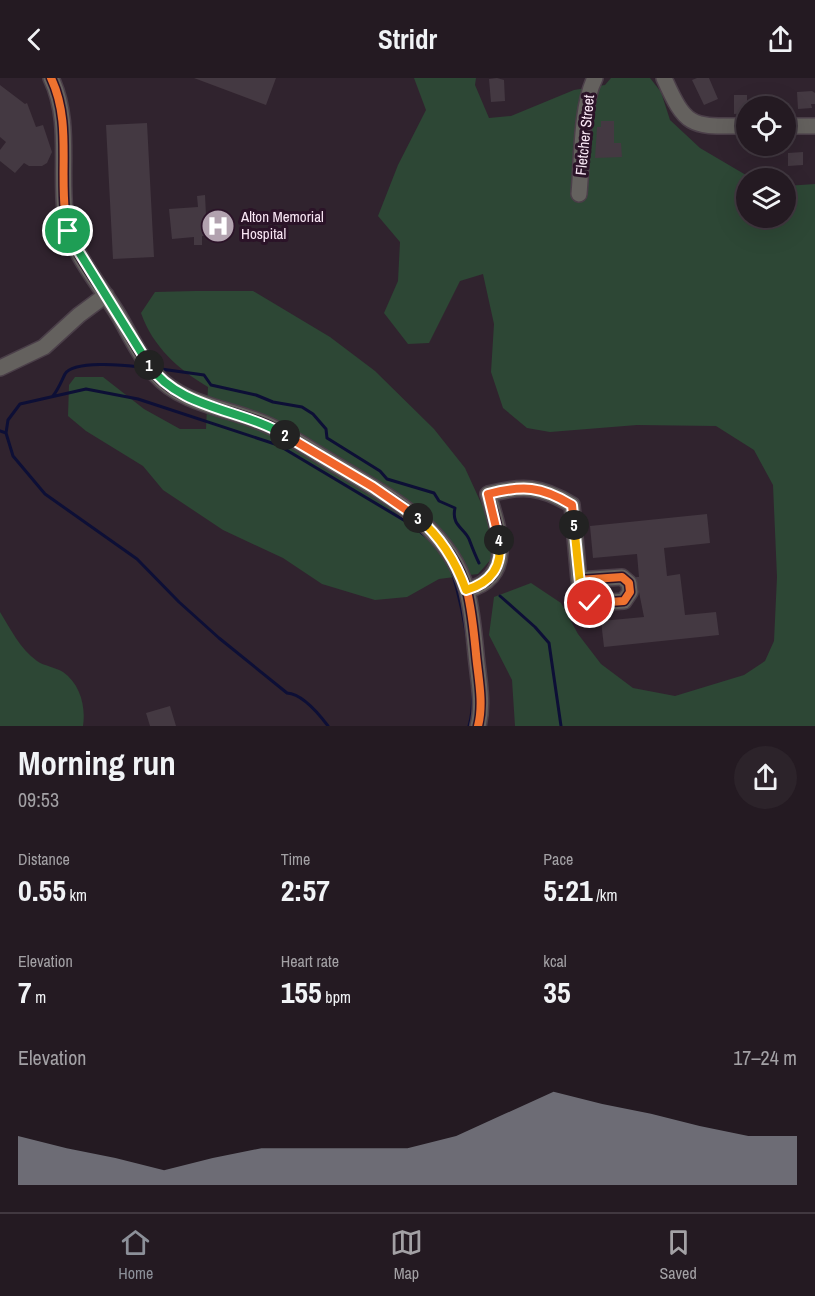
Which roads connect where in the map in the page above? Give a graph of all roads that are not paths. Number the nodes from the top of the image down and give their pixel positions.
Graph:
1 (51, 78) edge
2 (593, 78) edge
3 (664, 78) edge
4 (736, 126) edge
5 (796, 126) edge
6 (815, 126) edge
7 (579, 194) dead end
8 (106, 295) junction
9 (0, 368) edge
10 (579, 580) dead end
11 (466, 590) junction
12 (478, 726) edge

1 - 8 street
2 - 7 street, Fletcher Street
3 - 4 street
5 - 6 street
8 - 9 street
8 - 11 street
10 - 11 street
11 - 12 street

